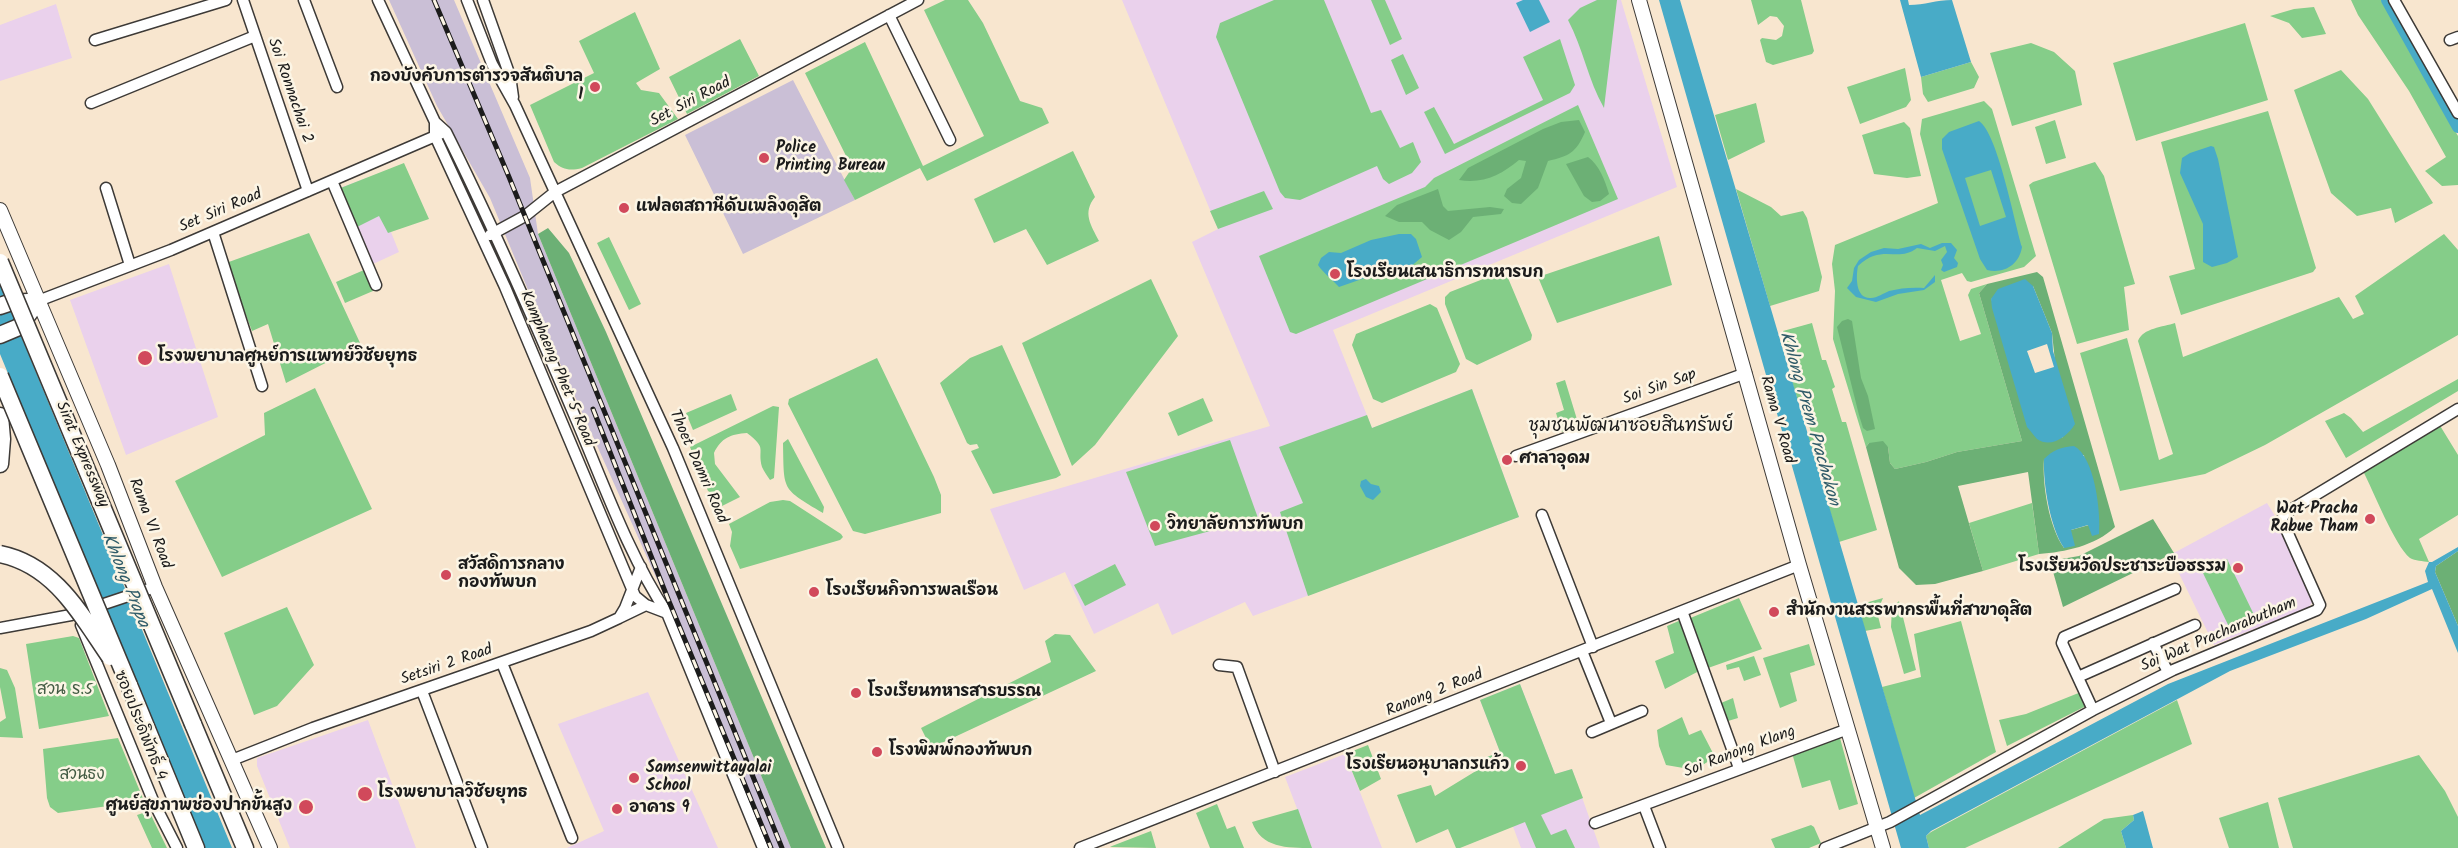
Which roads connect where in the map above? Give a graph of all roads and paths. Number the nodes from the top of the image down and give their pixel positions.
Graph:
1 (226, 0) edge
2 (243, 0) edge
3 (304, 0) edge
4 (378, 0) edge
5 (467, 0) edge
6 (483, 0) edge
7 (918, 0) edge
8 (1638, 0) edge
9 (2394, 0) edge
10 (889, 15) junction
11 (255, 36) junction
12 (95, 40) dead end
13 (337, 87) dead end
14 (91, 103) dead end
15 (515, 105) junction
16 (2458, 113) edge
17 (435, 123) junction
18 (446, 132) junction
19 (435, 136) junction
20 (950, 140) dead end
21 (332, 181) junction
22 (106, 188) dead end
23 (308, 191) junction
24 (555, 192) junction
25 (0, 210) edge
26 (213, 232) junction
27 (496, 232) junction
28 (482, 238) junction
29 (0, 262) edge
30 (130, 265) junction
31 (376, 285) dead end
32 (38, 301) junction
33 (4, 305) edge
34 (0, 335) edge
35 (1746, 373) junction
36 (0, 376) edge
37 (262, 386) dead end
38 (2457, 413) edge
39 (0, 416) edge
40 (1516, 456) dead end
41 (0, 464) edge
42 (1542, 516) dead end
43 (0, 554) edge
44 (1799, 565) junction
45 (642, 567) junction
46 (155, 587) junction
47 (2175, 589) dead end
48 (633, 590) junction
49 (646, 605) junction
50 (1682, 611) junction
51 (77, 613) junction
52 (667, 613) junction
53 (619, 618) junction
54 (2195, 624) dead end
55 (0, 628) edge
56 (2153, 644) junction
57 (1593, 646) junction
58 (1582, 651) junction
59 (502, 663) junction
60 (1219, 665) dead end
61 (2168, 672) junction
62 (2078, 677) junction
63 (129, 685) junction
64 (422, 691) junction
65 (2093, 710) junction
66 (1642, 711) dead end
67 (1611, 723) junction
68 (1848, 729) junction
69 (1592, 732) dead end
70 (232, 760) junction
71 (1739, 768) junction
72 (1275, 772) junction
73 (1644, 806) junction
74 (1595, 823) dead end
75 (1883, 824) junction
76 (572, 838) dead end
77 (177, 848) edge
78 (196, 848) edge
79 (246, 848) edge
80 (270, 848) edge
81 (482, 848) edge
82 (763, 848) edge
83 (838, 848) edge
84 (1080, 848) edge
85 (1660, 848) edge
86 (1825, 848) edge
87 (1883, 848) edge

1 - 12 street
2 - 11 street, Soi Ronnachai 2
3 - 13 street
4 - 17 street, Kamphaeng Phet 5 Road
5 - 15 street, Thoet Damri Road
6 - 15 street, Thoet Damri Road
7 - 10 street, Set Siri Road
8 - 35 main road, Rama V Road
9 - 16 street
10 - 20 street
10 - 24 street, Set Siri Road
11 - 14 street
11 - 23 street, Soi Ronnachai 2
15 - 24 street, Thoet Damri Road
17 - 18 street, Kamphaeng Phet 5 Road
17 - 19 street, Kamphaeng Phet 5 Road
18 - 19 street, Set Siri Road
18 - 27 street, Kamphaeng Phet 5 Road
19 - 21 street, Set Siri Road
19 - 28 street, Kamphaeng Phet 5 Road
21 - 23 street, Set Siri Road
21 - 31 street
22 - 30 street
23 - 26 street, Set Siri Road
24 - 27 street, Set Siri Road
24 - 83 street, Thoet Damri Road
25 - 32 main road, Rama VI Road
26 - 30 street, Set Siri Road
26 - 37 street
27 - 28 street, Set Siri Road
27 - 45 street, Kamphaeng Phet 5 Road
28 - 48 street, Kamphaeng Phet 5 Road
29 - 79 highway, Sirat Expressway, bridge
30 - 32 street, Set Siri Road
32 - 33 highway
32 - 34 highway
32 - 46 main road, Rama VI Road
35 - 40 street, Soi Sin Sap
35 - 44 main road, Rama V Road
36 - 63 highway, bridge
38 - 61 street, Soi Wat Pracharabutham
39 - 41 highway
42 - 57 street
43 - 63 highway, bridge
44 - 50 street, Ranong 2 Road
44 - 68 main road, Rama V Road
45 - 48 street
45 - 52 street, Kamphaeng Phet 5 Road
46 - 51 street
46 - 70 main road, Rama VI Road
47 - 62 street
48 - 49 street, Kamphaeng Phet 5 Road
48 - 53 street
49 - 52 street, Kamphaeng Phet 5 Road
49 - 53 street, Setsiri 2 Road
50 - 57 street, Ranong 2 Road
50 - 71 street
51 - 55 street
51 - 77 street, ซอยประดิพัทธ์ 4
52 - 82 street, Kamphaeng Phet 5 Road
53 - 59 street, Setsiri 2 Road
54 - 56 street
56 - 61 street
56 - 62 street
57 - 58 street, Ranong 2 Road
58 - 67 street
58 - 72 street, Ranong 2 Road
59 - 64 street, Setsiri 2 Road
59 - 76 street
60 - 72 street
61 - 65 street, Soi Wat Pracharabutham
62 - 65 street
63 - 78 highway
64 - 70 street, Setsiri 2 Road
64 - 81 street
65 - 75 street, Soi Wat Pracharabutham
66 - 67 street
67 - 69 street
68 - 71 street, Soi Ranong Klang
68 - 75 main road, Rama V Road
70 - 80 main road, Rama VI Road
71 - 73 street, Soi Ranong Klang
72 - 84 street, Ranong 2 Road
73 - 74 street, Soi Ranong Klang
73 - 85 street
75 - 86 street, Soi Wat Pracharabutham
75 - 87 main road, Rama V Road

